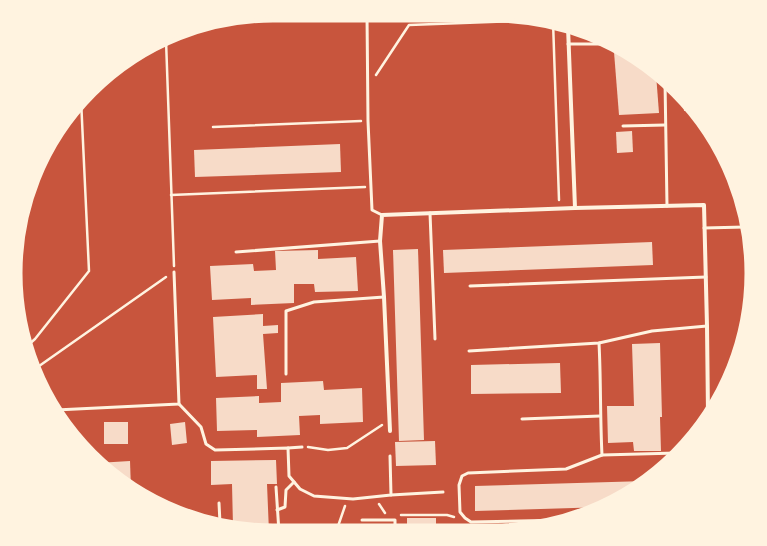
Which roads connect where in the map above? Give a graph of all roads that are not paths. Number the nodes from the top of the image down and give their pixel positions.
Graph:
1 (367, 20) edge
2 (568, 31) edge
3 (568, 44) junction
4 (602, 44) edge
5 (665, 87) edge
6 (623, 126) dead end
7 (665, 126) junction
8 (667, 206) junction
9 (575, 208) junction
10 (430, 213) junction
11 (382, 215) junction
12 (743, 227) edge
13 (704, 228) junction
14 (380, 241) junction
15 (236, 252) dead end
16 (174, 272) road end
17 (706, 277) junction
18 (470, 286) dead end
19 (384, 297) junction
20 (707, 326) junction
21 (435, 339) dead end
22 (599, 343) junction
23 (468, 351) dead end
24 (286, 374) dead end
25 (179, 404) junction
26 (708, 408) edge
27 (60, 410) edge
28 (600, 416) junction
29 (522, 419) dead end
30 (390, 431) dead end
31 (302, 446) road end
32 (288, 448) junction
33 (672, 453) edge
34 (602, 455) junction
35 (390, 456) dead end
36 (294, 482) junction
37 (276, 487) dead end
38 (443, 492) dead end
39 (391, 496) junction
40 (219, 503) dead end
41 (277, 510) junction
42 (220, 520) edge
43 (362, 520) dead end
44 (545, 520) edge
45 (278, 526) edge
46 (395, 526) edge

1 - 11 lane
2 - 3 street
3 - 4 lane
3 - 9 street
5 - 7 lane
6 - 7 lane
7 - 8 lane
8 - 9 street
8 - 13 street
9 - 10 street
10 - 11 street
10 - 21 lane
11 - 14 street
12 - 13 lane
13 - 17 street
14 - 15 lane
14 - 19 street
16 - 25 lane
17 - 18 lane
17 - 20 street
19 - 24 lane
19 - 30 street
20 - 22 lane
20 - 26 street
22 - 23 lane
22 - 28 lane
25 - 27 lane
25 - 32 lane
28 - 29 lane
28 - 34 lane
31 - 32 lane
32 - 36 lane
33 - 34 lane
34 - 44 lane
35 - 39 lane
36 - 39 lane
36 - 41 lane
37 - 41 lane
38 - 39 lane
40 - 42 lane
41 - 45 lane
43 - 46 lane

